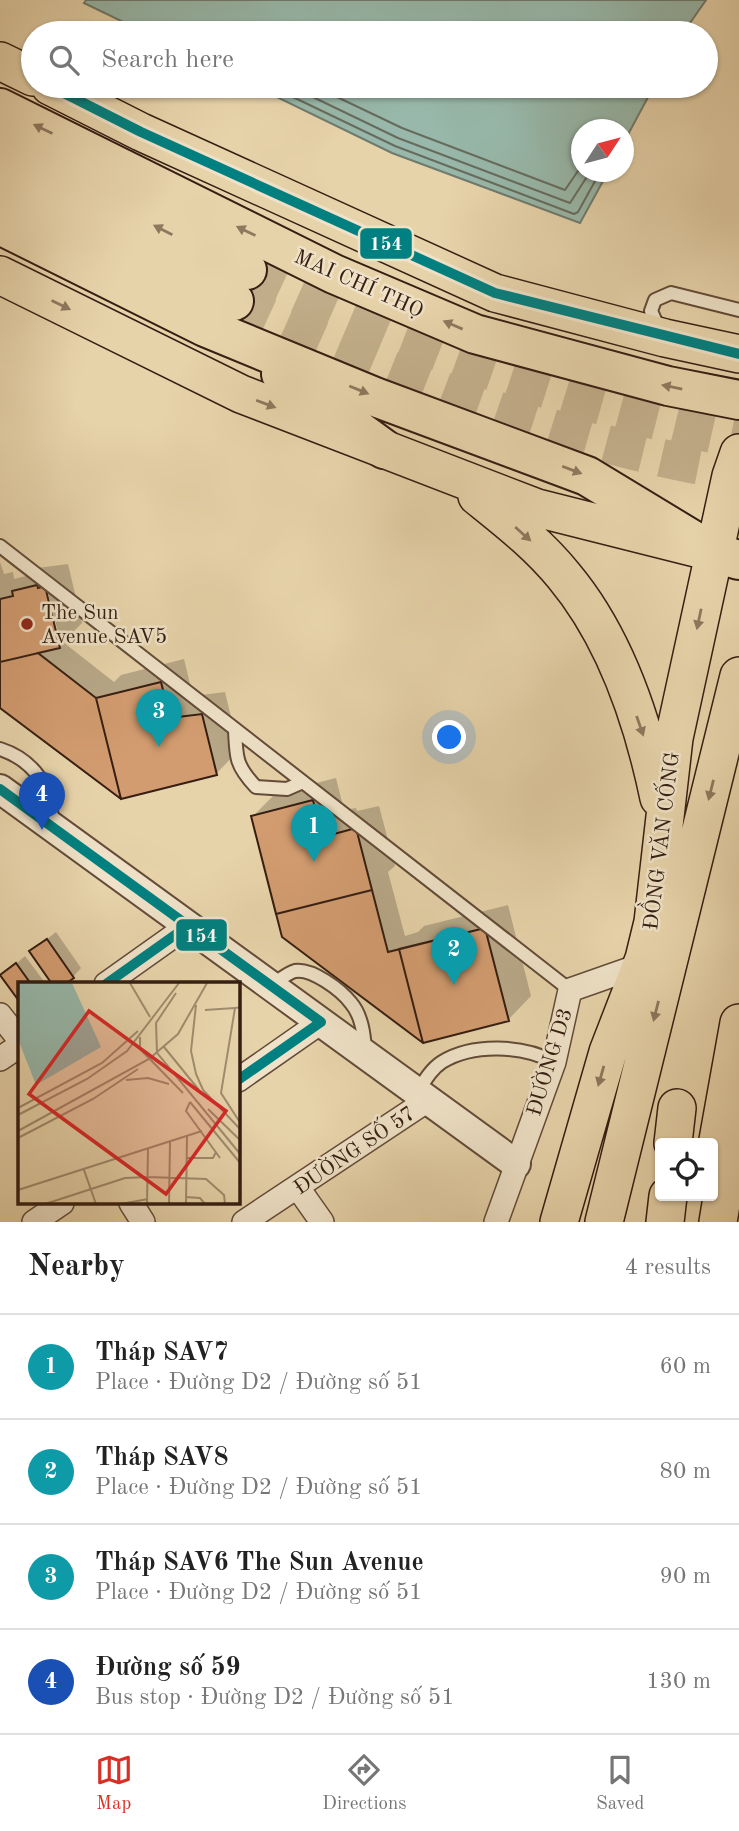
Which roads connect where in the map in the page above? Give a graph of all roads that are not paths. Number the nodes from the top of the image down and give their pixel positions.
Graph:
1 (0, 61) edge
2 (21, 71) edge
3 (74, 98) edge
4 (0, 108) edge
5 (0, 147) edge
6 (0, 186) edge
7 (0, 225) edge
8 (0, 275) edge
9 (739, 310) edge
10 (205, 327) junction
11 (665, 338) junction
12 (739, 354) edge
13 (739, 400) edge
14 (384, 449) junction
15 (739, 453) edge
16 (452, 475) junction
17 (0, 546) edge
18 (727, 556) edge
19 (739, 676) edge
20 (235, 729) junction
21 (0, 749) edge
22 (303, 782) junction
23 (0, 789) edge
24 (664, 821) junction
25 (51, 826) junction
26 (189, 925) junction
27 (638, 975) junction
28 (109, 982) edge
29 (271, 986) junction
30 (570, 990) junction
31 (0, 1015) edge
32 (321, 1022) junction
33 (739, 1023) edge
34 (18, 1038) edge
35 (18, 1047) edge
36 (366, 1054) junction
37 (0, 1059) edge
38 (554, 1062) junction
39 (240, 1079) edge
40 (423, 1096) junction
41 (739, 1102) edge
42 (718, 1140) edge
43 (516, 1164) junction
44 (298, 1188) junction
45 (667, 1201) edge
46 (707, 1201) edge
47 (61, 1204) edge
48 (132, 1204) edge
49 (34, 1222) edge
50 (143, 1222) edge
51 (244, 1222) edge
52 (322, 1222) edge
53 (496, 1222) edge
54 (559, 1222) edge
55 (604, 1222) edge
56 (665, 1222) edge
57 (703, 1222) edge
58 (718, 1222) edge

1 - 2 main road
3 - 11 main road
13 -> 4 highway, MAI CHÍ THỌ
6 -> 5 highway
7 - 10 highway
8 -> 14 main road
9 - 11 lane
10 - 14 highway
10 -> 18 highway
11 - 12 main road
14 - 16 main road
15 - 18 main road, ĐỒNG VĂN CỐNG
16 - 18 main road
16 -> 24 main road
17 - 20 lane
18 -> 24 main road, ĐỒNG VĂN CỐNG
19 -> 55 main road
20 - 22 lane
20 - 22 lane
21 - 25 lane
22 - 30 lane
23 - 25 street
24 - 27 main road, ĐỒNG VĂN CỐNG
25 - 26 street
26 - 28 street
26 - 29 street
27 - 30 street, ĐƯỜNG D3
27 -> 54 main road, ĐỒNG VĂN CỐNG
29 - 32 street
29 - 36 lane
30 - 38 street, ĐƯỜNG D3
31 - 34 street
32 - 36 street
32 - 39 street
33 - 42 main road
35 - 37 street
36 - 40 street
38 - 40 lane
38 - 43 street, ĐƯỜNG D3
40 - 43 street
40 - 44 street, ĐƯỜNG SỐ 57
41 - 58 main road
43 - 53 street, ĐƯỜNG D3
44 - 51 street, ĐƯỜNG SỐ 57
44 - 52 street
45 - 56 main road
46 - 57 main road
47 - 49 street
48 - 50 street

